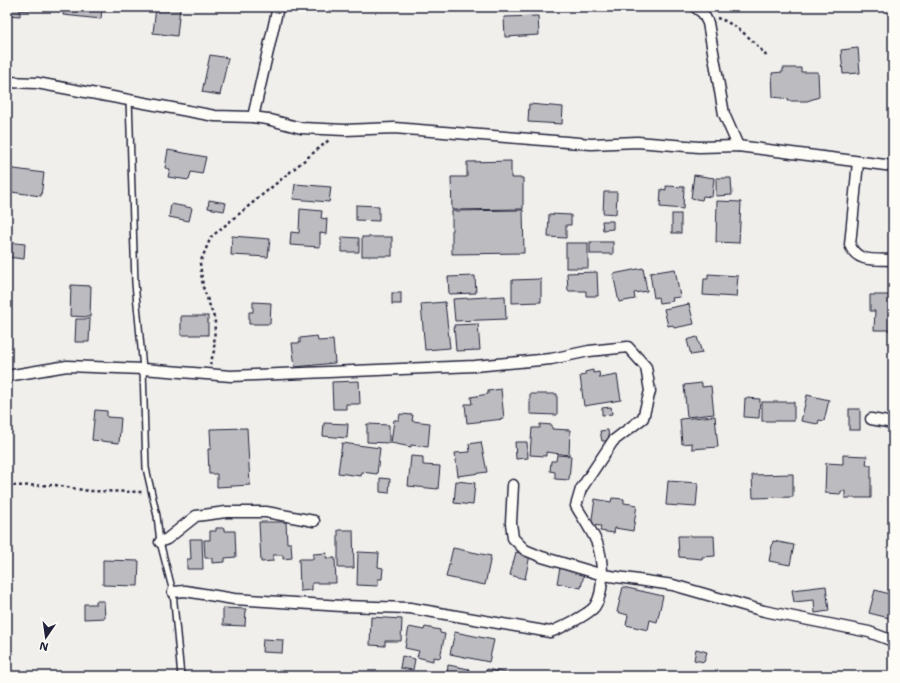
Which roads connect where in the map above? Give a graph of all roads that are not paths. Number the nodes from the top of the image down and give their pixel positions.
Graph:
1 (278, 7) edge
2 (699, 10) edge
3 (7, 82) edge
4 (129, 99) junction
5 (253, 117) junction
6 (738, 146) junction
7 (858, 162) junction
8 (893, 166) edge
9 (893, 260) edge
10 (143, 369) junction
11 (7, 376) edge
12 (871, 419) dead end
13 (893, 423) edge
14 (513, 485) dead end
15 (314, 521) dead end
16 (160, 542) junction
17 (603, 575) junction
18 (173, 592) junction
19 (893, 641) edge
20 (181, 676) edge

1 - 5 street
2 - 6 street
3 - 4 street
4 - 5 street
4 - 10 lane
5 - 6 street
6 - 7 street
7 - 8 street
7 - 9 street
10 - 11 street
10 - 16 lane
10 - 17 street
12 - 13 street
14 - 17 street
15 - 16 street
16 - 18 lane
17 - 18 street
17 - 19 street
18 - 20 lane

